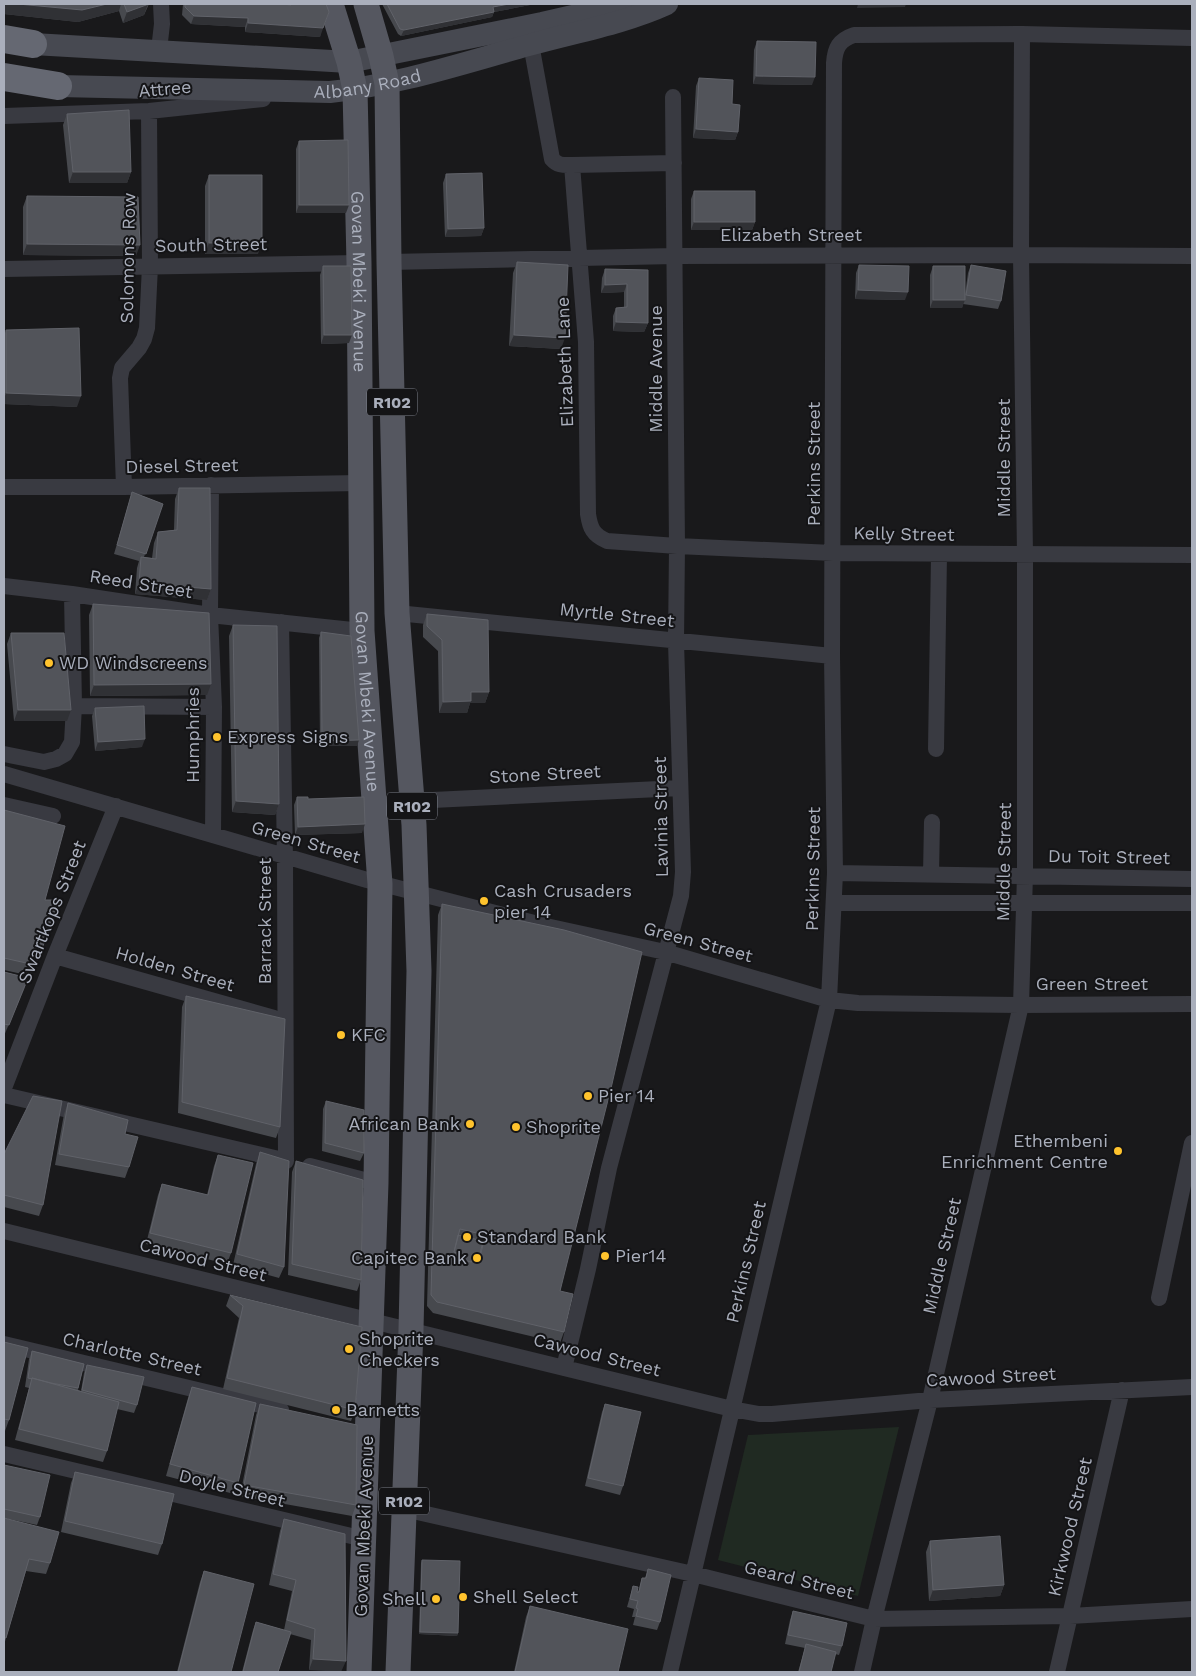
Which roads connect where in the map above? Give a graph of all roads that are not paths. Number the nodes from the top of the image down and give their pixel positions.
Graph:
1 (161, 4) edge
2 (331, 4) edge
3 (366, 4) edge
4 (624, 4) edge
5 (660, 5) edge
6 (1022, 34) junction
7 (1192, 38) edge
8 (4, 39) edge
9 (4, 43) edge
10 (33, 44) junction
11 (531, 44) junction
12 (159, 50) junction
13 (381, 56) junction
14 (350, 62) junction
15 (4, 77) edge
16 (387, 84) junction
17 (58, 86) junction
18 (4, 88) edge
19 (355, 90) junction
20 (330, 92) junction
21 (673, 97) dead end
22 (149, 111) junction
23 (4, 116) edge
24 (674, 163) junction
25 (572, 165) junction
26 (834, 255) junction
27 (1021, 255) junction
28 (675, 256) junction
29 (1192, 256) edge
30 (580, 257) junction
31 (389, 262) junction
32 (359, 263) junction
33 (150, 266) junction
34 (4, 268) edge
35 (360, 483) junction
36 (211, 485) junction
37 (5, 487) edge
38 (124, 487) junction
39 (615, 542) joint
40 (677, 546) junction
41 (833, 553) junction
42 (939, 555) junction
43 (1025, 555) junction
44 (1192, 555) edge
45 (4, 586) edge
46 (72, 594) junction
47 (397, 613) junction
48 (210, 615) junction
49 (281, 622) junction
50 (362, 631) junction
51 (676, 642) junction
52 (832, 656) junction
53 (74, 706) junction
54 (214, 707) junction
55 (936, 749) dead end
56 (4, 754) edge
57 (4, 774) edge
58 (680, 788) junction
59 (412, 801) junction
60 (4, 805) edge
61 (116, 806) junction
62 (53, 816) dead end
63 (932, 822) dead end
64 (213, 835) junction
65 (285, 858) junction
66 (835, 873) junction
67 (931, 874) junction
68 (1025, 875) junction
69 (1192, 879) edge
70 (380, 884) junction
71 (416, 892) junction
72 (834, 903) junction
73 (1025, 903) junction
74 (1192, 903) edge
75 (665, 952) junction
76 (55, 956) junction
77 (829, 1000) junction
78 (1192, 1004) edge
79 (1021, 1005) junction
80 (285, 1021) junction
81 (4, 1088) edge
82 (4, 1095) edge
83 (1192, 1143) edge
84 (286, 1161) junction
85 (376, 1182) junction
86 (4, 1231) edge
87 (1159, 1298) dead end
88 (372, 1321) junction
89 (410, 1330) junction
90 (4, 1344) edge
91 (564, 1368) junction
92 (1192, 1387) edge
93 (1122, 1390) junction
94 (930, 1400) junction
95 (732, 1409) junction
96 (301, 1414) edge
97 (4, 1454) edge
98 (404, 1509) junction
99 (364, 1540) junction
100 (693, 1574) junction
101 (1192, 1609) edge
102 (1070, 1616) junction
103 (874, 1619) junction
104 (359, 1672) edge
105 (398, 1672) edge
106 (670, 1672) edge
107 (862, 1672) edge
108 (1057, 1672) edge

1 - 12 street
2 - 14 main road, Govan Mbeki Avenue / R102
3 - 13 main road, Govan Mbeki Avenue / R102
4 - 13 main road, Albany Road
5 - 11 main road, Albany Road
6 - 7 street
6 - 26 street, Perkins Street
6 - 27 street, Middle Street
8 - 10 highway
9 - 10 highway
10 - 12 main road, Albany Road
11 - 16 main road, Albany Road
11 - 25 street
12 - 14 main road, Albany Road
13 - 14 main road, Albany Road
13 - 16 main road, Govan Mbeki Avenue / R102
14 - 19 main road, Govan Mbeki Avenue / R102
15 - 17 highway
16 - 19 main road, Albany Road
16 - 31 main road, Govan Mbeki Avenue / R102
17 - 18 highway
17 - 20 main road, Albany Road
19 - 20 main road, Albany Road
19 - 32 main road, Govan Mbeki Avenue / R102
20 - 22 street, Attree
21 - 24 street, Middle Avenue
22 - 23 street, Attree
22 - 33 street, Solomons Row
24 - 25 street
24 - 28 street, Middle Avenue
25 - 30 street, Elizabeth Lane
26 - 27 street, Elizabeth Street
26 - 28 street, Elizabeth Street
26 - 41 street, Perkins Street
27 - 29 street, Elizabeth Street
27 - 43 street, Middle Street
28 - 30 street, Elizabeth Street
28 - 40 street, Middle Avenue
30 - 31 street, Elizabeth Street
30 - 39 street, Elizabeth Lane
31 - 47 main road, Govan Mbeki Avenue / R102
32 - 33 street, South Street
32 - 35 main road, Govan Mbeki Avenue / R102
33 - 34 street, South Street
33 - 38 street, Solomons Row
35 - 36 street, Diesel Street
35 - 50 main road, Govan Mbeki Avenue / R102
36 - 38 street, Diesel Street
36 - 48 street, Humphries
37 - 38 street, Diesel Street
39 - 40 street, Kelly Street
40 - 41 street, Kelly Street
40 - 51 street, Middle Avenue
41 - 42 street, Kelly Street
41 - 52 street, Perkins Street
42 - 43 street, Kelly Street
42 - 55 street
43 - 44 street, Kelly Street
43 - 68 street, Middle Street
45 - 46 street, Reed Street
46 - 48 street, Reed Street
46 - 53 street
47 - 51 street, Myrtle Street
47 - 59 main road, Govan Mbeki Avenue / R102
48 - 49 street, Reed Street
48 - 54 street, Humphries
49 - 50 street, Reed Street
49 - 65 street, Barrack Street
50 - 70 main road, Govan Mbeki Avenue / R102
51 - 52 street, Myrtle Street
51 - 58 street, Lavinia Street
52 - 66 street, Perkins Street
53 - 54 street
53 - 56 street
54 - 64 street, Humphries
57 - 61 street, Green Street
58 - 59 street, Stone Street
58 - 75 street, Lavinia Street
59 - 71 main road, Govan Mbeki Avenue / R102
60 - 62 street
61 - 64 street, Green Street
61 - 76 street, Swartkops Street
63 - 67 street
64 - 65 street, Green Street
65 - 70 street, Green Street
65 - 80 street, Barrack Street
66 - 67 street, Du Toit Street
66 - 72 street, Perkins Street
67 - 68 street, Du Toit Street
68 - 69 street, Du Toit Street
68 - 73 street, Middle Street
70 - 71 street, Green Street
70 - 85 main road, Govan Mbeki Avenue / R102
71 - 75 street, Green Street
71 - 89 main road, Govan Mbeki Avenue / R102
72 - 73 street
72 - 77 street, Perkins Street
73 - 74 street
73 - 79 street, Middle Street
75 - 77 street, Green Street
75 - 91 street, Lavinia Street
76 - 80 street, Holden Street
76 - 81 street, Swartkops Street
77 - 79 street, Green Street
77 - 95 street, Perkins Street
78 - 79 street, Green Street
79 - 94 street, Middle Street
80 - 84 street, Barrack Street
82 - 84 street
83 - 87 street
84 - 85 street
85 - 88 main road, Govan Mbeki Avenue / R102
86 - 88 street, Cawood Street
88 - 89 street, Cawood Street
88 - 99 main road, Govan Mbeki Avenue / R102
89 - 91 street, Cawood Street
89 - 98 main road, Govan Mbeki Avenue / R102
90 - 96 street, Charlotte Street
91 - 95 street, Cawood Street
92 - 93 street, Cawood Street
93 - 94 street, Cawood Street
93 - 102 street, Kirkwood Street
94 - 95 street, Cawood Street
94 - 103 street, Middle Street
95 - 100 street, Perkins Street
97 - 99 street, Doyle Street
98 - 100 street, Geard Street
98 - 105 main road, Govan Mbeki Avenue / R102
99 - 104 main road, Govan Mbeki Avenue / R102
100 - 103 street, Geard Street
100 - 106 street, Perkins Street
101 - 102 street, Geard Street
102 - 103 street, Geard Street
102 - 108 street, Kirkwood Street
103 - 107 street, Middle Street

